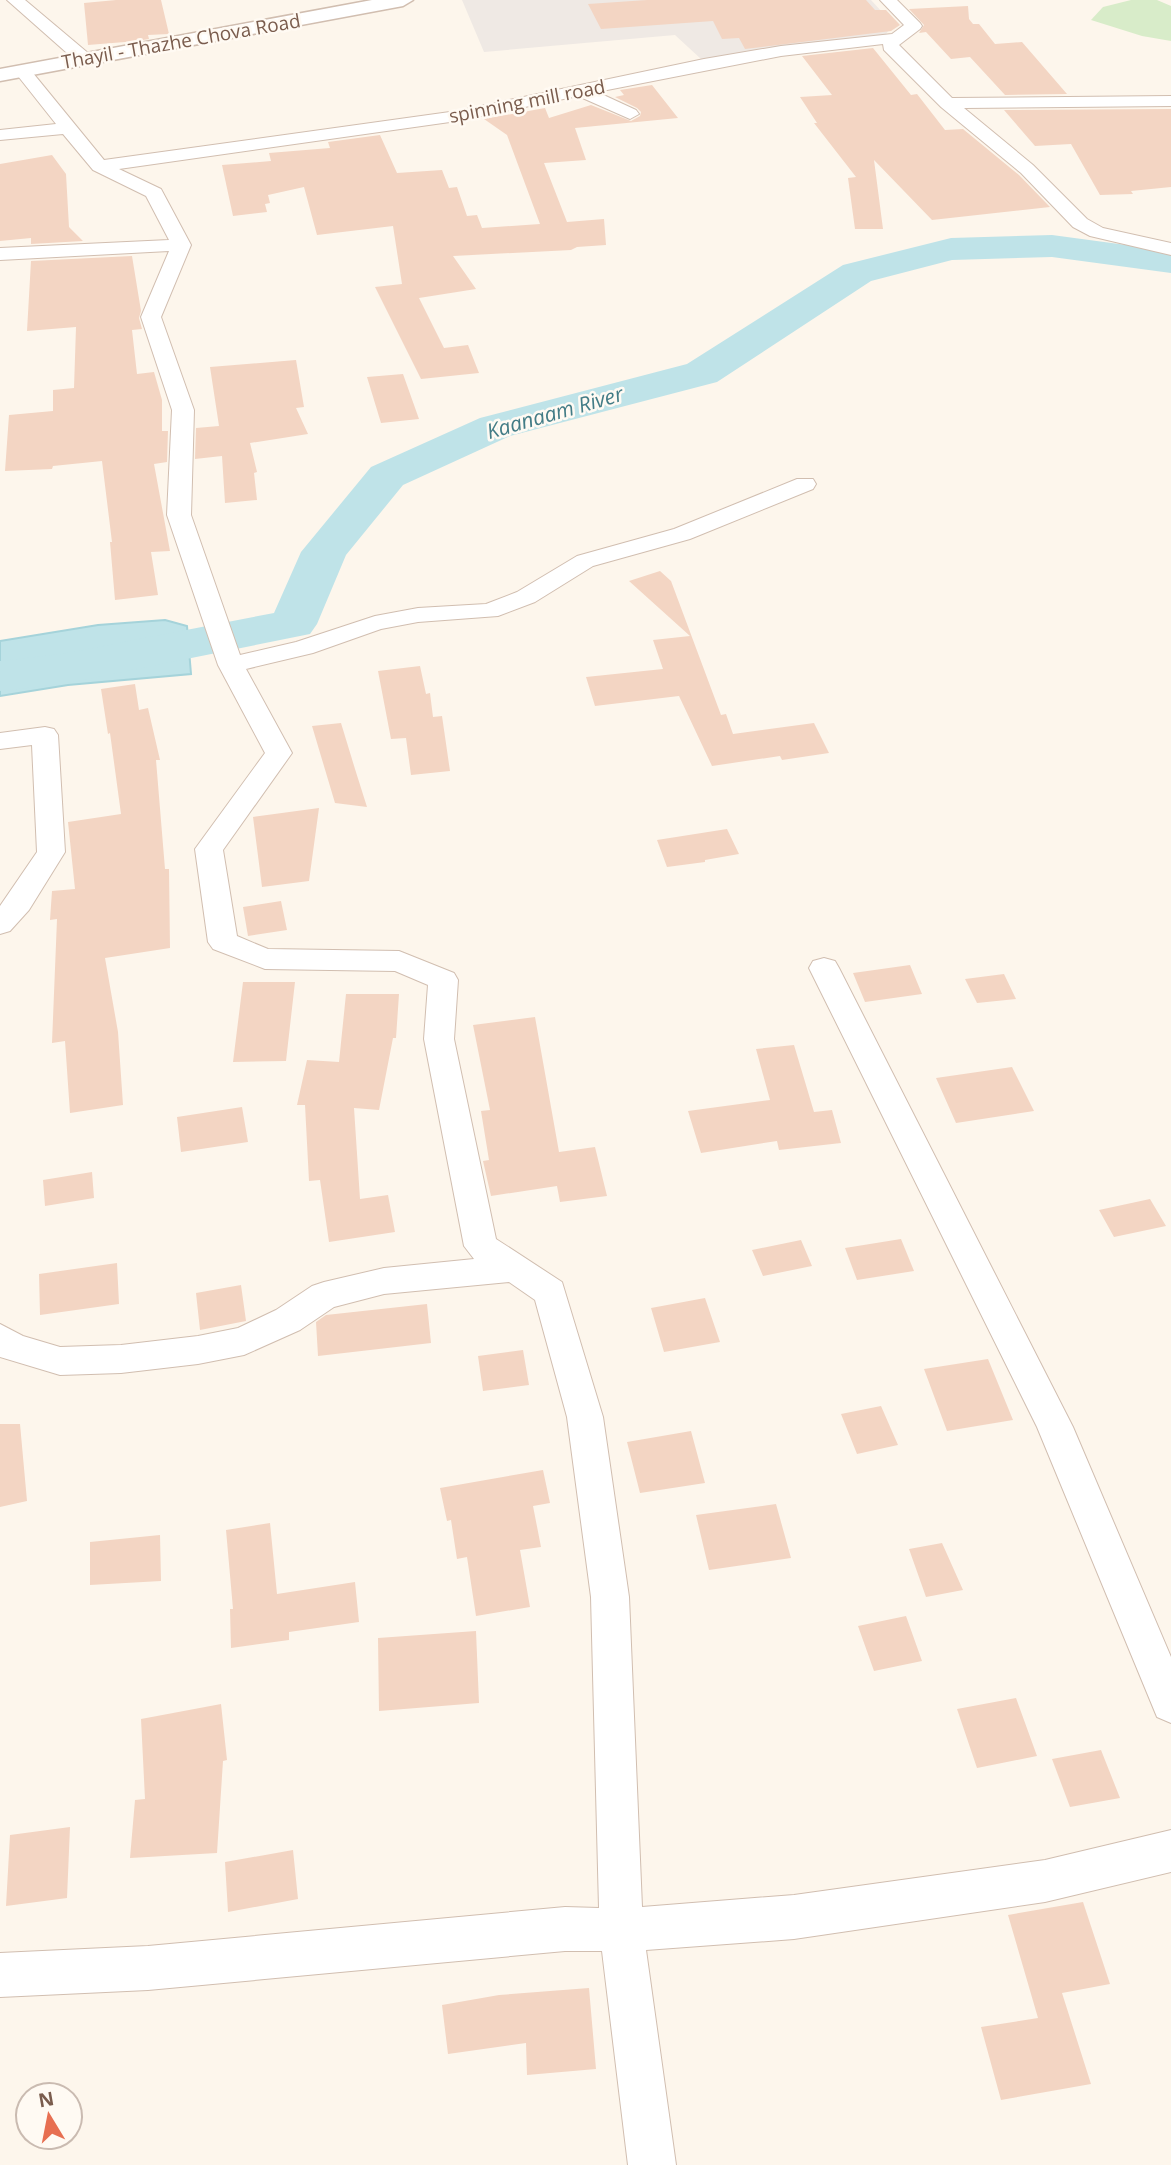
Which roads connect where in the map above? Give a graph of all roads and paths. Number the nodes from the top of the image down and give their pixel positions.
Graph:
1 (15, 0) edge
2 (403, 0) edge
3 (888, 0) edge
4 (377, 2) edge
5 (895, 38) junction
6 (82, 57) junction
7 (22, 71) junction
8 (0, 75) edge
9 (580, 90) junction
10 (1171, 101) edge
11 (947, 103) junction
12 (630, 114) dead end
13 (66, 128) junction
14 (0, 135) edge
15 (99, 166) junction
16 (181, 245) junction
17 (1171, 249) edge
18 (0, 254) edge
19 (805, 484) dead end
20 (231, 665) junction
21 (0, 741) edge
22 (0, 924) edge
23 (824, 968) dead end
24 (514, 1268) junction
25 (0, 1338) edge
26 (1171, 1704) edge
27 (1171, 1851) edge
28 (621, 1930) junction
29 (0, 1975) edge
30 (652, 2165) edge

1 - 6 street
2 - 4 street, Thayil - Thazhe Chova Road
3 - 5 street
4 - 6 street, Thayil - Thazhe Chova Road
5 - 9 street, spinning mill road
5 - 11 street
6 - 7 street, Thayil - Thazhe Chova Road
7 - 8 street, Thayil - Thazhe Chova Road
7 - 13 street
9 - 12 street
9 - 15 street, spinning mill road
10 - 11 street
11 - 17 street
13 - 14 street
13 - 15 street
15 - 16 street
16 - 18 street
16 - 20 street
19 - 20 street
20 - 24 street
21 - 22 street
23 - 26 street
24 - 25 street
24 - 28 street
27 - 28 street
28 - 29 street
28 - 30 street

